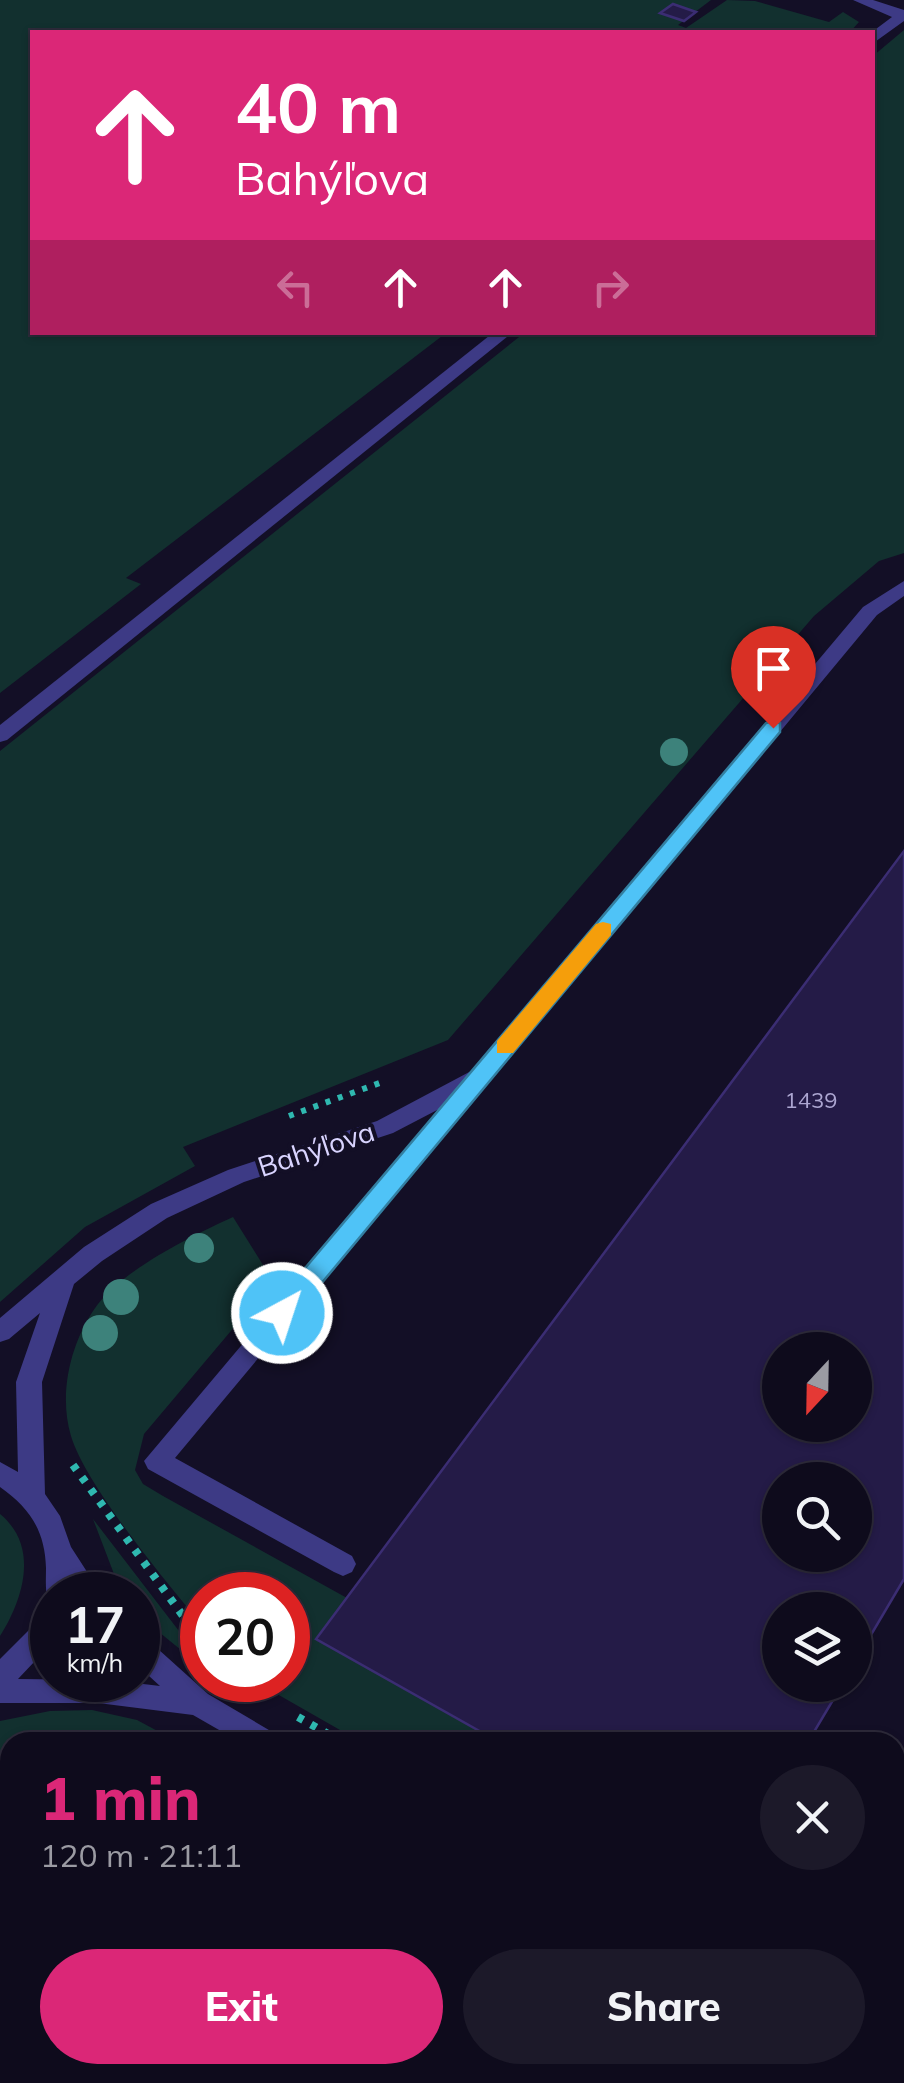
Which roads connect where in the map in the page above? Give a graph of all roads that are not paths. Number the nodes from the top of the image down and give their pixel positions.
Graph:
1 (860, 0) edge
2 (903, 15) edge
3 (875, 38) edge
4 (501, 335) edge
5 (904, 587) edge
6 (0, 736) edge
7 (481, 1076) junction
8 (62, 1282) junction
9 (0, 1332) edge
10 (0, 1473) edge
11 (32, 1494) junction
12 (62, 1555) junction
13 (343, 1564) dead end
14 (61, 1572) edge
15 (73, 1572) edge
16 (30, 1647) edge
17 (160, 1668) edge
18 (0, 1678) edge
19 (0, 1691) edge
20 (198, 1703) junction
21 (247, 1732) edge

1 - 2 lane
2 - 3 lane
4 - 6 lane
5 - 7 lane, Bahýľova
7 - 8 lane, Bahýľova
7 - 13 lane
8 - 9 lane, Bahýľova
8 - 11 lane
10 - 11 lane
11 - 12 lane
12 - 14 lane
12 - 15 lane
16 - 18 lane
17 - 20 lane
19 - 20 lane
20 - 21 lane

